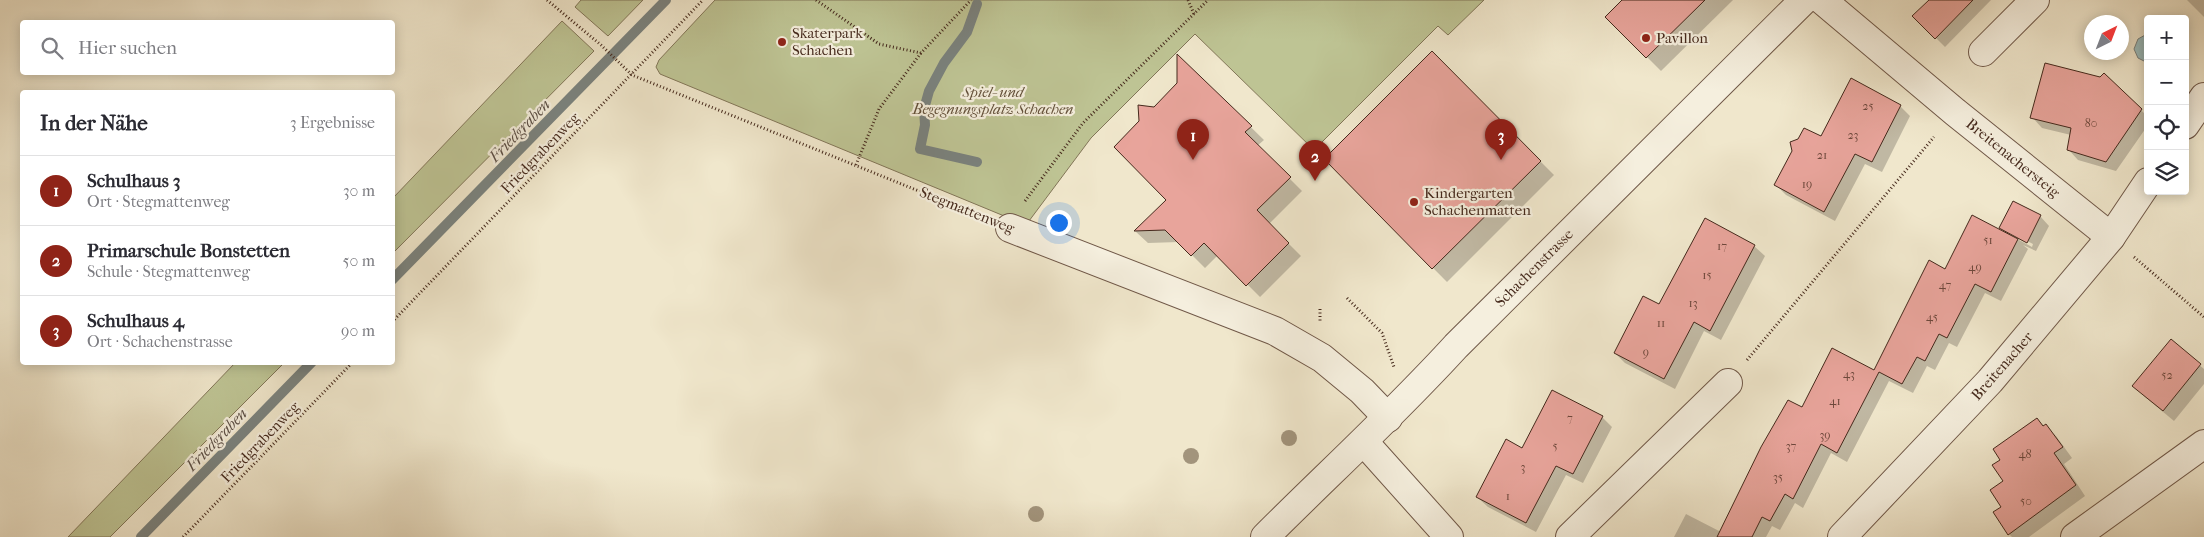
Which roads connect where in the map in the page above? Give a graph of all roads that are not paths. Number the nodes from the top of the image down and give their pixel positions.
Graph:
1 (1804, 0) edge
2 (1822, 0) edge
3 (2034, 0) edge
4 (1983, 52) dead end
5 (2204, 96) edge
6 (2189, 119) edge
7 (2144, 188) edge
8 (1010, 228) road end
9 (2111, 237) junction
10 (1728, 384) road end
11 (1388, 418) junction
12 (1364, 442) junction
13 (2204, 444) edge
14 (1264, 537) edge
15 (1449, 537) edge
16 (1570, 537) edge
17 (1842, 537) edge
18 (2074, 537) edge

1 - 11 street, Schachenstrasse
2 - 9 street, Breitenachersteig
3 - 4 street
5 - 6 street
7 - 9 street, Breitenacher
8 - 11 street, Stegmattenweg
9 - 17 street, Breitenacher
10 - 16 street
11 - 12 street, Schachenstrasse
12 - 14 street, Schachenstrasse
12 - 15 street
13 - 18 street

